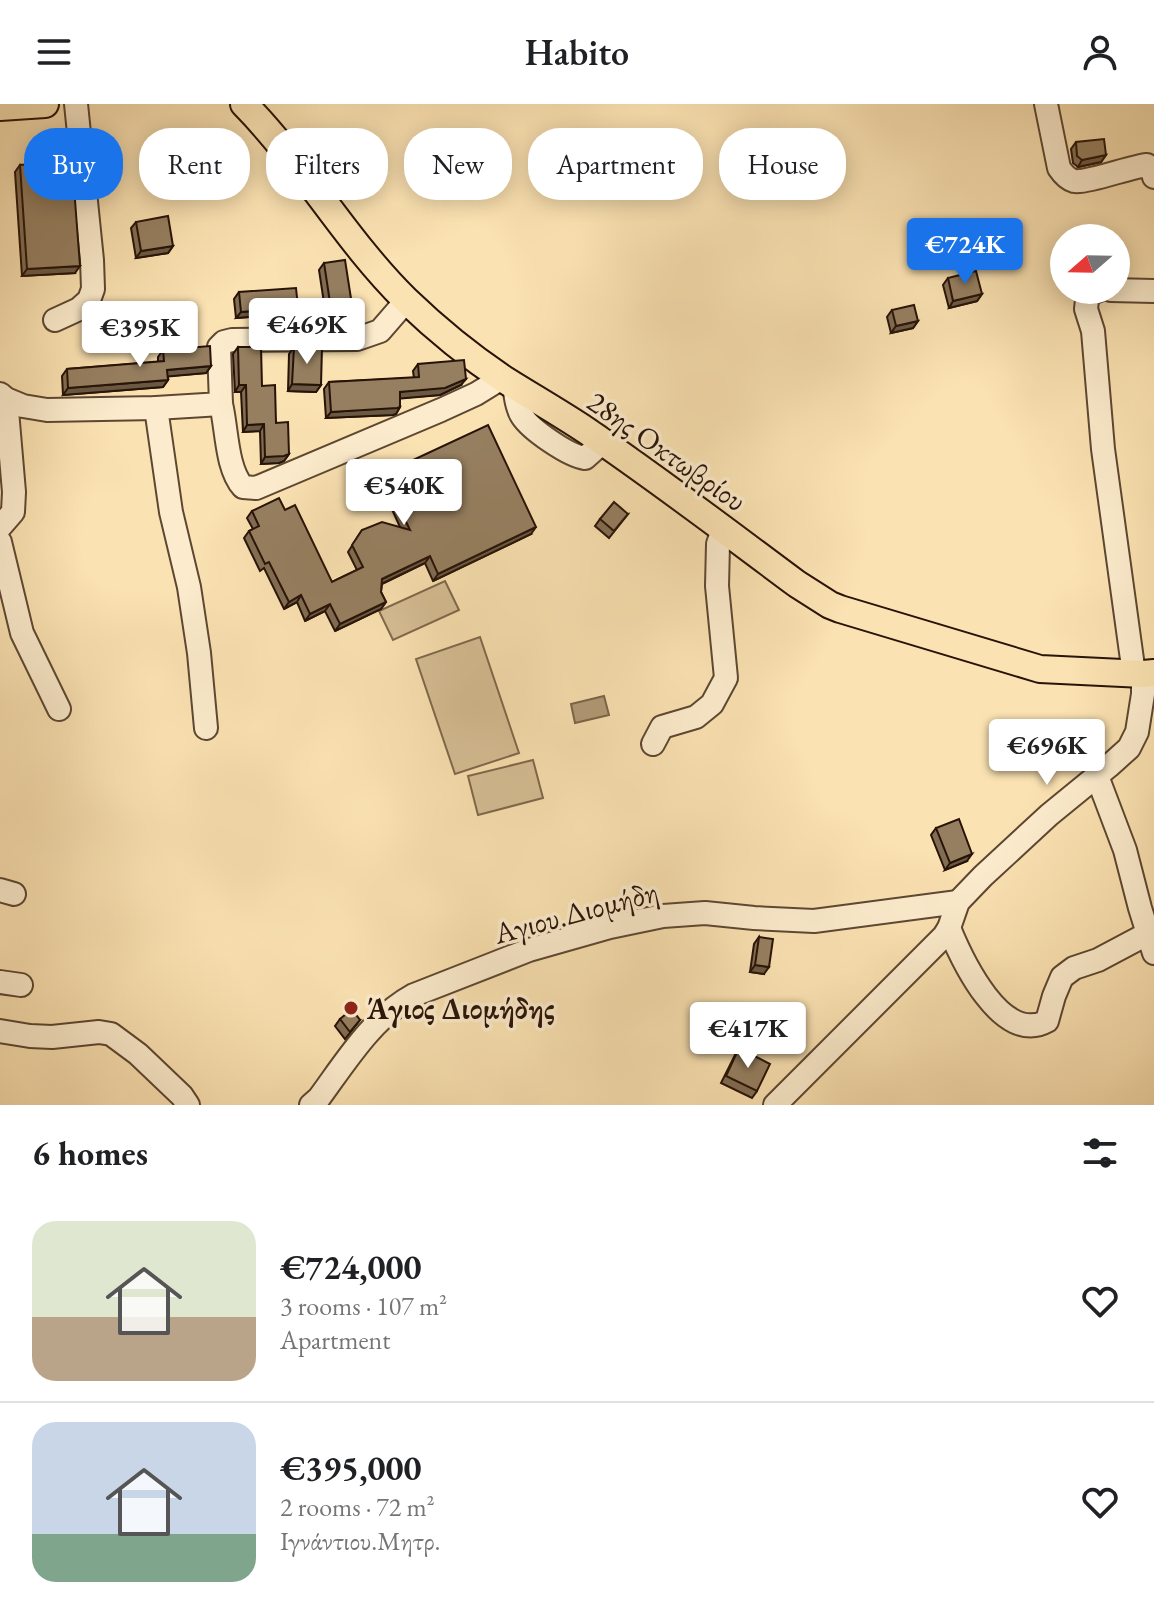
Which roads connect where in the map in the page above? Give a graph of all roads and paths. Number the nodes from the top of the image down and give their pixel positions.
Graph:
1 (45, 104) edge
2 (76, 104) edge
3 (244, 104) edge
4 (1046, 104) edge
5 (0, 107) edge
6 (1154, 177) edge
7 (1130, 290) edge
8 (1154, 291) edge
9 (406, 301) junction
10 (1087, 304) edge
11 (55, 320) dead end
12 (508, 382) junction
13 (3, 396) edge
14 (221, 404) junction
15 (156, 408) junction
16 (0, 527) edge
17 (723, 529) junction
18 (0, 542) edge
19 (1144, 674) edge
20 (59, 709) dead end
21 (206, 728) dead end
22 (653, 744) dead end
23 (1097, 776) junction
24 (958, 902) junction
25 (949, 928) junction
26 (1151, 944) edge
27 (0, 1031) edge
28 (188, 1105) edge
29 (311, 1105) edge
30 (775, 1105) edge

1 - 5 main road
2 - 11 street
3 - 9 main road, 28ης Οκτωβρίου
4 - 6 street
7 - 8 street
9 - 12 main road, 28ης Οκτωβρίου
9 - 14 street
10 - 19 street
12 - 14 street
12 - 17 main road, 28ης Οκτωβρίου
13 - 15 street
13 - 16 street
14 - 15 street
15 - 21 street
17 - 19 main road, 28ης Οκτωβρίου
17 - 22 street
18 - 20 street
19 - 23 street
23 - 24 street
23 - 26 street
24 - 25 street
24 - 29 street, Αγιου.Διομήδη
25 - 26 street
25 - 30 street
27 - 28 street

